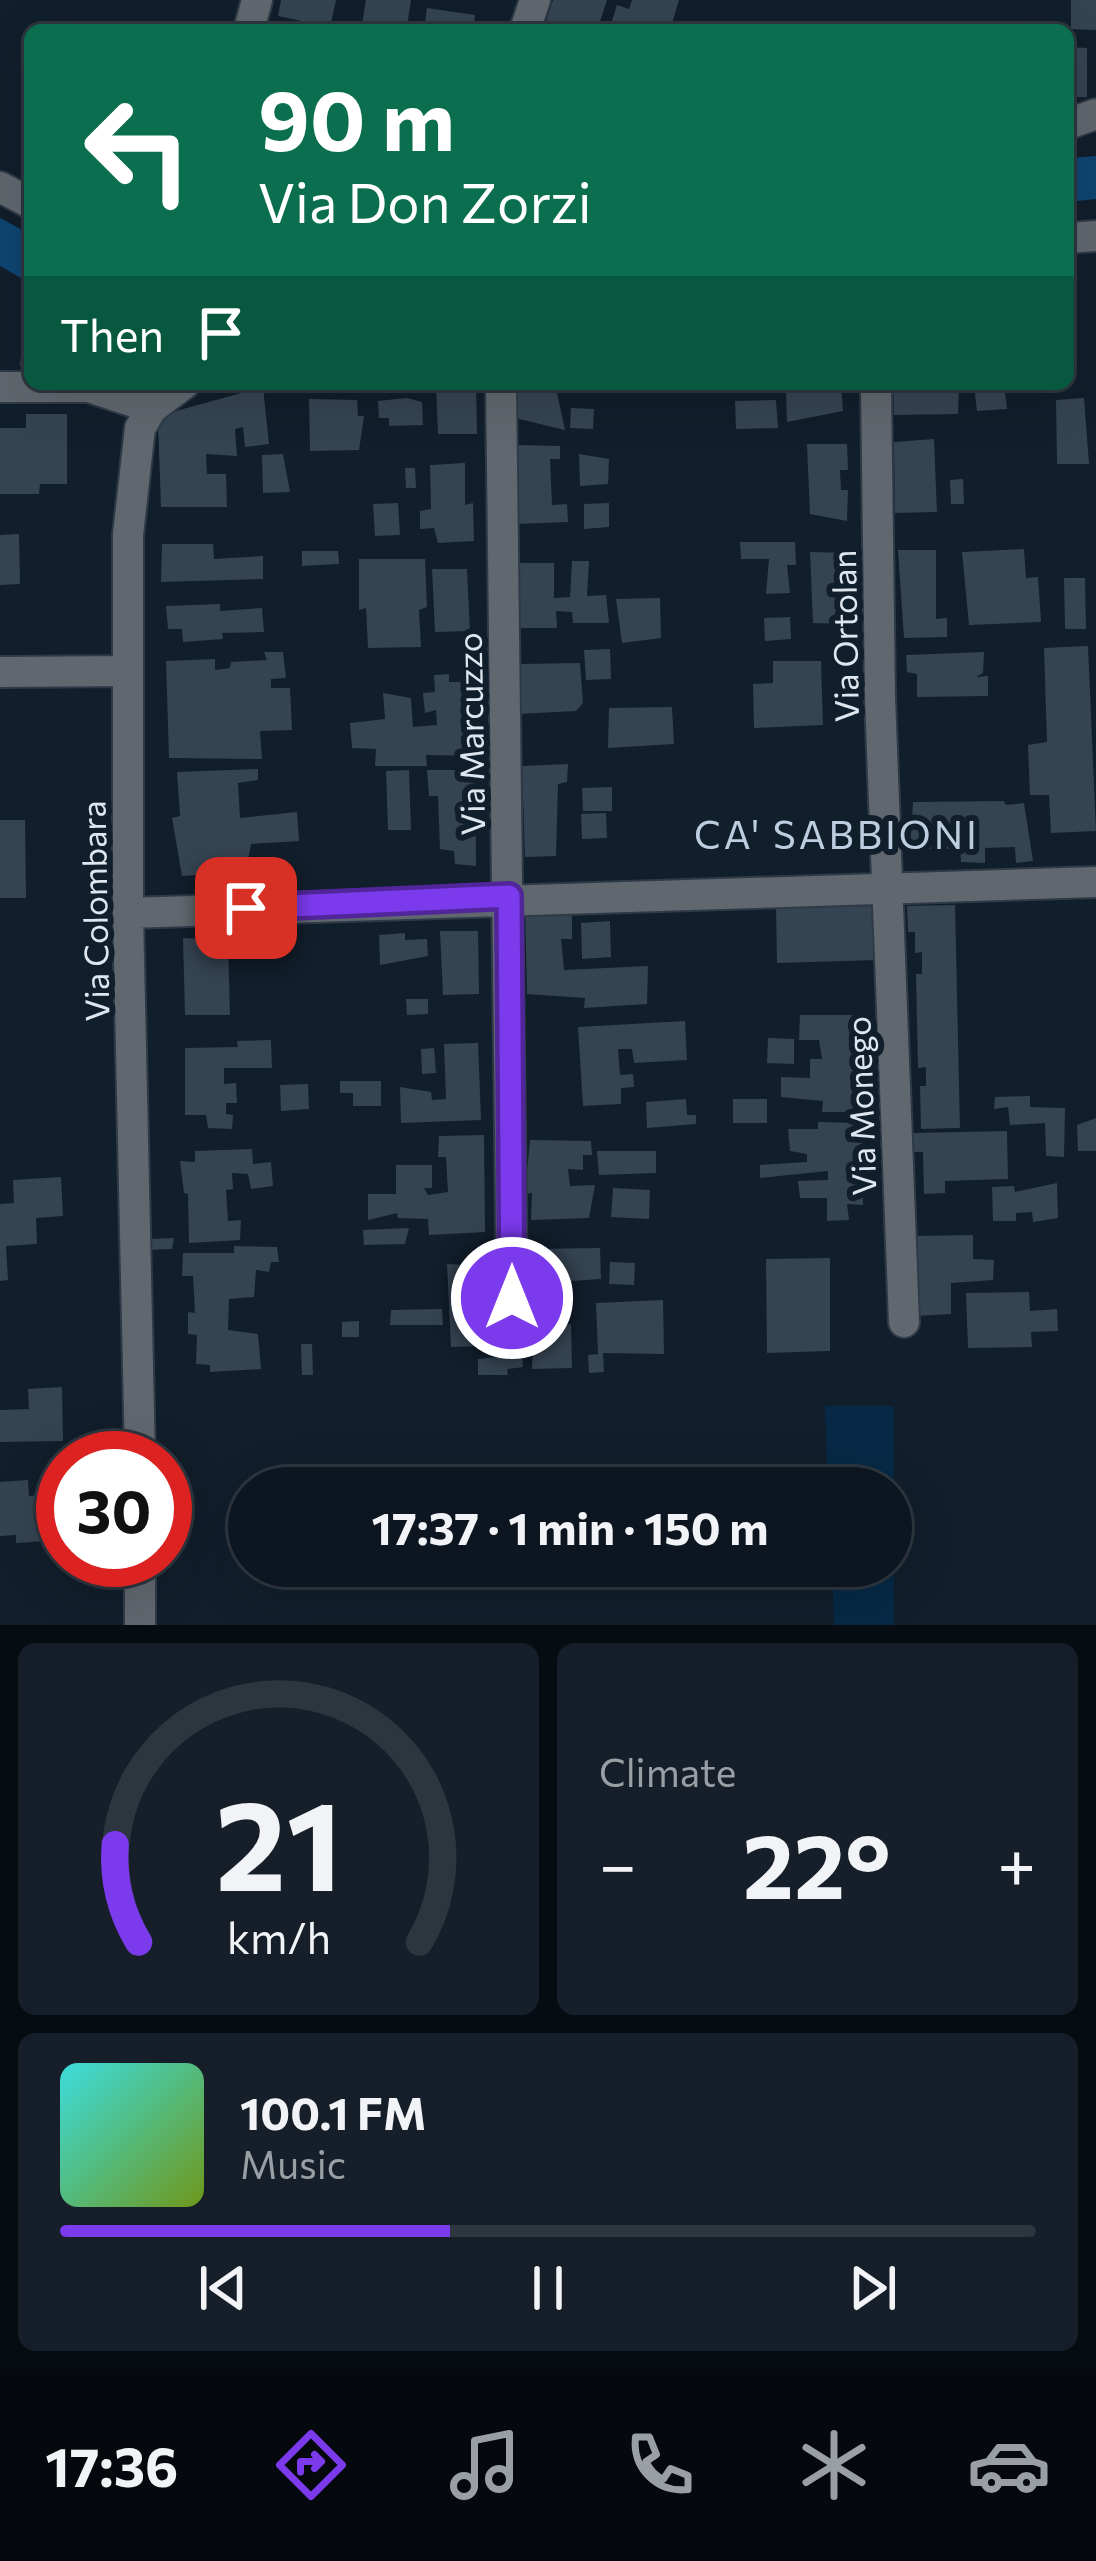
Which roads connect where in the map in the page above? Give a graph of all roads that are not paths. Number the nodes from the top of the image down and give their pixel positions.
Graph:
1 (127, 390) edge
2 (501, 390) edge
3 (876, 390) edge
4 (165, 393) edge
5 (128, 671) junction
6 (0, 672) edge
7 (1096, 882) edge
8 (888, 886) junction
9 (509, 896) junction
10 (128, 913) junction
11 (512, 1298) dead end
12 (904, 1322) dead end
13 (139, 1431) edge
14 (140, 1587) edge
15 (140, 1625) edge

1 - 4 street
2 - 9 street, Via Marcuzzo
3 - 8 street, Via Ortolan
4 - 5 street, Via Colombara
5 - 6 street
5 - 10 street, Via Colombara
7 - 8 street
8 - 9 street
8 - 12 street, Via Monego
9 - 10 street
9 - 11 street, Via Marcuzzo
10 - 13 street, Via Colombara
14 - 15 street

